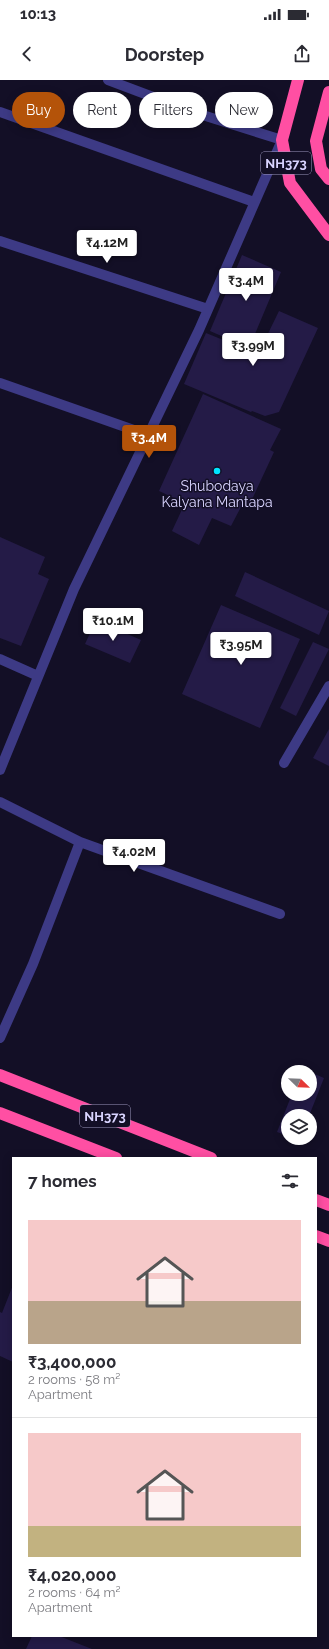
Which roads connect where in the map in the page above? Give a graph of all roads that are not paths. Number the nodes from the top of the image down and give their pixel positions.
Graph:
1 (108, 80) edge
2 (298, 80) edge
3 (329, 92) edge
4 (0, 112) edge
5 (282, 140) junction
6 (329, 179) edge
7 (254, 202) junction
8 (329, 235) edge
9 (0, 240) edge
10 (208, 309) junction
11 (0, 383) edge
12 (148, 435) junction
13 (0, 659) edge
14 (38, 676) junction
15 (329, 686) edge
16 (284, 763) dead end
17 (0, 770) edge
18 (0, 802) edge
19 (80, 842) junction
20 (280, 914) dead end
21 (0, 1038) edge
22 (0, 1075) edge
23 (0, 1113) edge
24 (113, 1157) edge
25 (208, 1157) edge
26 (317, 1200) edge
27 (329, 1205) edge
28 (317, 1236) edge
29 (329, 1241) edge

1 - 5 street
2 - 5 highway, NH373
3 - 6 highway, NH373
4 - 7 street
5 - 7 street
5 - 8 highway, NH373
7 - 10 street
9 - 10 street
10 - 12 street
11 - 12 street
12 - 14 street
13 - 14 street
14 - 17 street
15 - 16 street
18 - 19 street
19 - 20 street
19 - 21 street
22 - 25 highway, NH373
23 - 24 highway, NH373
26 - 27 highway
28 - 29 highway

